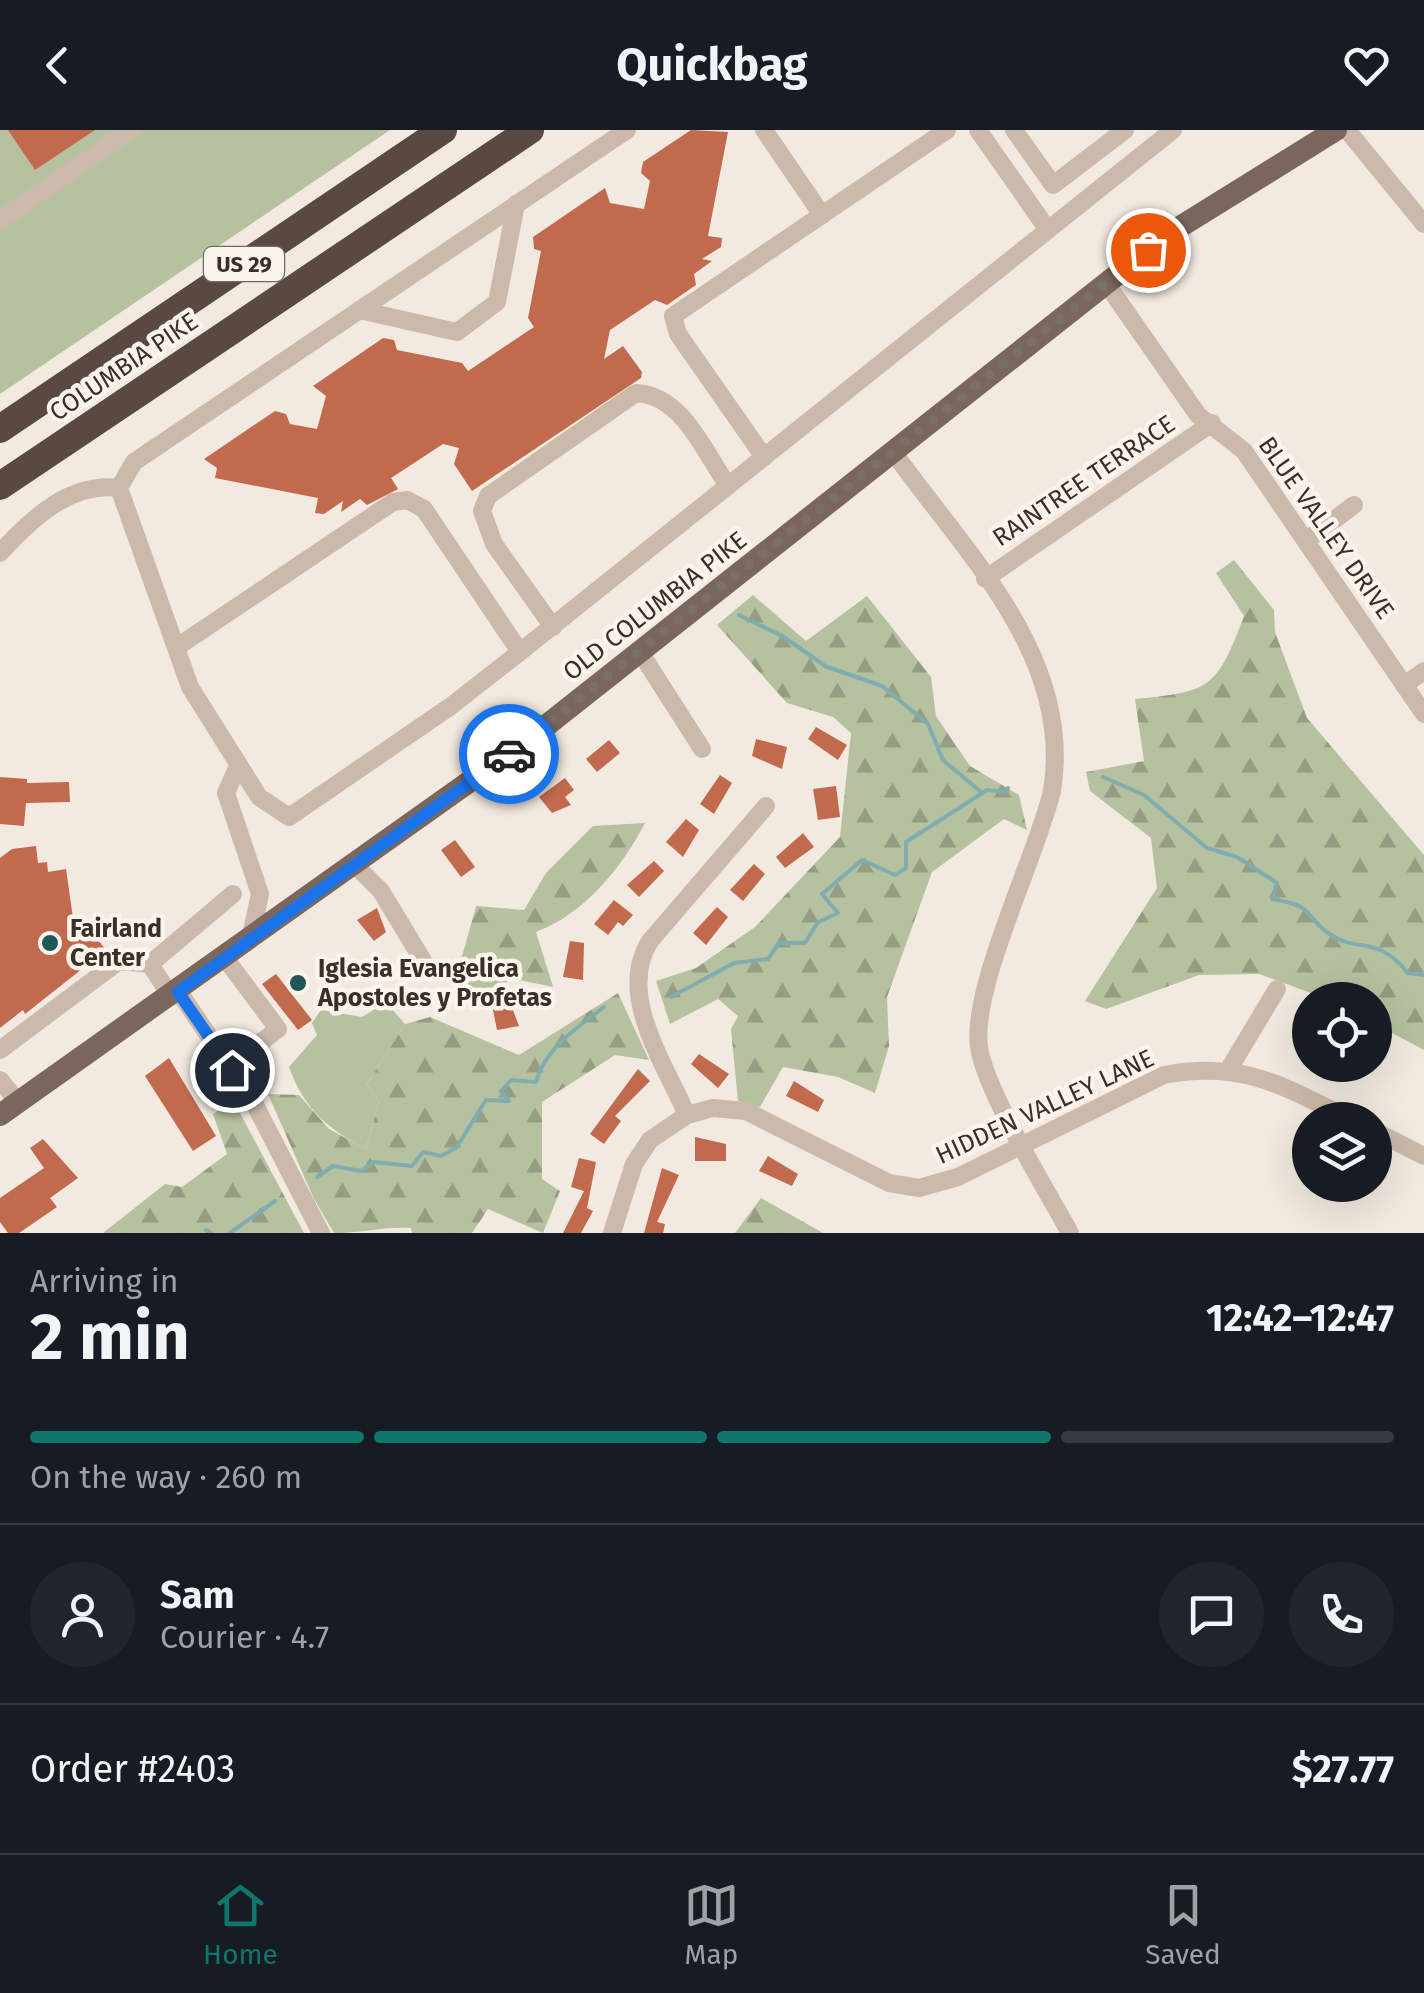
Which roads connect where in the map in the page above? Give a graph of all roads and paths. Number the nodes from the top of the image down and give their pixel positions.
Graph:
1 (132, 130) edge
2 (443, 130) edge
3 (530, 130) edge
4 (627, 130) edge
5 (764, 130) edge
6 (947, 130) edge
7 (978, 130) edge
8 (1014, 130) edge
9 (1125, 130) edge
10 (1173, 130) edge
11 (1336, 130) edge
12 (1346, 130) edge
13 (516, 204) junction
14 (822, 215) junction
15 (0, 220) edge
16 (1424, 224) edge
17 (1048, 230) junction
18 (1106, 284) junction
19 (359, 310) junction
20 (1212, 424) junction
21 (0, 429) edge
22 (894, 453) junction
23 (764, 457) junction
24 (0, 486) edge
25 (728, 486) junction
26 (120, 488) junction
27 (1354, 505) dead end
28 (1307, 540) junction
29 (0, 553) edge
30 (985, 579) junction
31 (553, 627) junction
32 (176, 647) junction
33 (520, 652) junction
34 (640, 652) junction
35 (1424, 671) edge
36 (1404, 684) junction
37 (1424, 714) edge
38 (702, 749) dead end
39 (238, 766) junction
40 (766, 806) dead end
41 (354, 865) junction
42 (233, 894) dead end
43 (250, 941) junction
44 (225, 958) junction
45 (150, 964) junction
46 (428, 969) dead end
47 (1277, 988) dead end
48 (175, 994) junction
49 (256, 1046) dead end
50 (0, 1050) edge
51 (1230, 1069) junction
52 (0, 1080) edge
53 (1316, 1102) edge
54 (9, 1109) edge
55 (686, 1115) junction
56 (1392, 1140) edge
57 (1022, 1144) junction
58 (1424, 1156) edge
59 (321, 1233) edge
60 (612, 1233) edge
61 (1070, 1233) edge

1 - 15 street
2 - 21 highway, COLUMBIA PIKE / US 29
3 - 24 highway, COLUMBIA PIKE / US 29
4 - 13 street
5 - 14 street
6 - 14 street
7 - 17 street
8 - 9 street
10 - 17 street
11 - 18 main road, OLD COLUMBIA PIKE
12 - 16 street
13 - 19 street
13 - 19 street
14 - 23 street
17 - 23 street
18 - 20 street, BLUE VALLEY DRIVE
18 - 22 main road, OLD COLUMBIA PIKE
19 - 26 street
20 - 28 street, BLUE VALLEY DRIVE
20 - 30 street, RAINTREE TERRACE
22 - 30 street
22 - 34 main road, OLD COLUMBIA PIKE
23 - 25 street
25 - 31 street
25 - 31 street
26 - 29 street
26 - 32 street
27 - 28 street
28 - 36 street, BLUE VALLEY DRIVE
30 - 57 street
31 - 33 street
32 - 33 street
32 - 39 street
33 - 39 street
34 - 38 street
34 - 41 main road, OLD COLUMBIA PIKE
35 - 36 street
36 - 37 street, BLUE VALLEY DRIVE
39 - 43 street
40 - 55 street
41 - 43 main road, OLD COLUMBIA PIKE
41 - 46 street
42 - 45 street
43 - 44 main road, OLD COLUMBIA PIKE
44 - 48 main road, OLD COLUMBIA PIKE
44 - 49 street
45 - 48 street
45 - 50 street
47 - 51 street
48 - 54 main road, OLD COLUMBIA PIKE
48 - 59 street
51 - 53 street, HIDDEN VALLEY LANE
51 - 57 street, HIDDEN VALLEY LANE
52 - 54 street
55 - 57 street, HIDDEN VALLEY LANE
55 - 60 street
56 - 58 street
57 - 61 street

